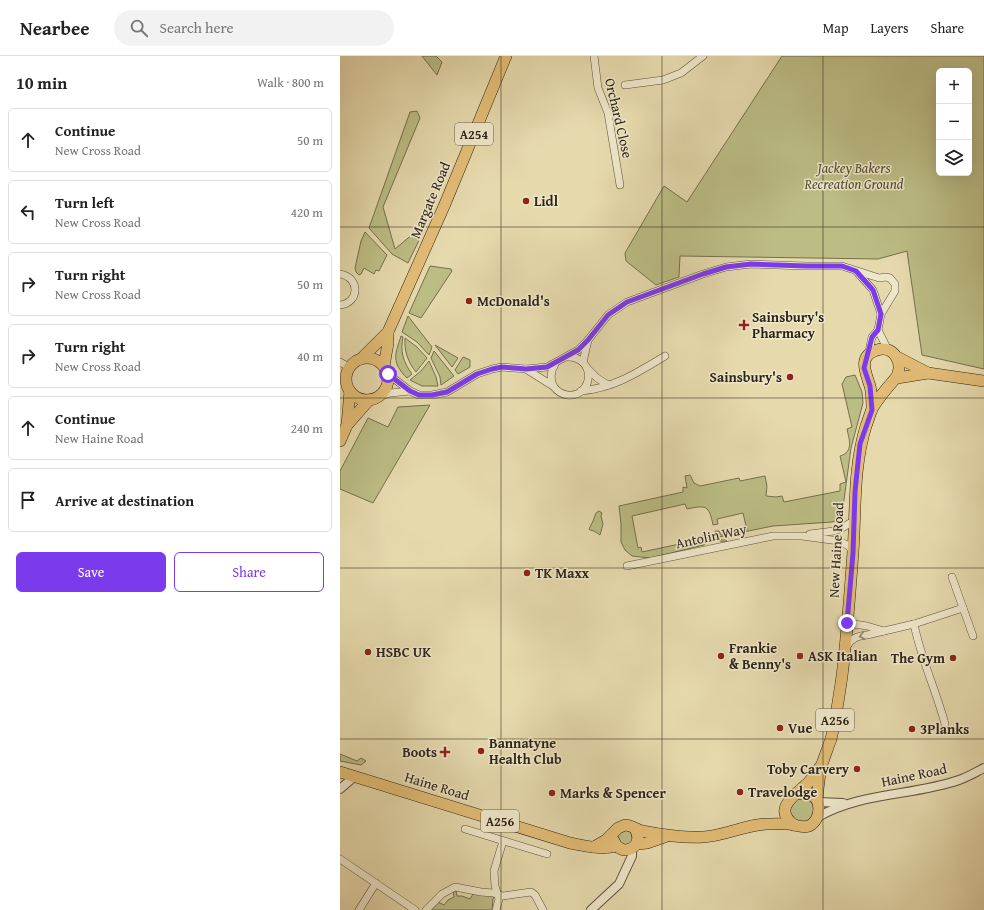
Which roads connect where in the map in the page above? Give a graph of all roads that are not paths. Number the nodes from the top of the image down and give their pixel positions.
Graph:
1 (506, 56) edge
2 (594, 56) edge
3 (703, 56) edge
4 (625, 85) dead end
5 (620, 185) dead end
6 (856, 271) junction
7 (340, 274) edge
8 (879, 278) junction
9 (874, 292) junction
10 (891, 297) junction
11 (340, 305) edge
12 (881, 314) junction
13 (878, 330) junction
14 (388, 332) junction
15 (588, 340) junction
16 (892, 353) junction
17 (665, 356) dead end
18 (868, 356) junction
19 (363, 357) junction
20 (565, 358) junction
21 (344, 364) edge
22 (555, 364) junction
23 (585, 365) junction
24 (526, 369) junction
25 (386, 370) junction
26 (928, 373) junction
27 (865, 374) junction
28 (895, 380) junction
29 (984, 381) edge
30 (608, 385) junction
31 (553, 386) junction
32 (350, 391) junction
33 (410, 391) junction
34 (581, 391) junction
35 (374, 398) junction
36 (872, 410) junction
37 (347, 425) junction
38 (340, 441) edge
39 (855, 520) junction
40 (802, 536) junction
41 (853, 553) junction
42 (627, 566) dead end
43 (952, 577) dead end
44 (963, 608) junction
45 (847, 623) junction
46 (914, 624) junction
47 (884, 631) junction
48 (973, 636) dead end
49 (844, 649) junction
50 (944, 724) dead end
51 (822, 764) junction
52 (984, 768) edge
53 (340, 772) edge
54 (355, 776) junction
55 (340, 789) edge
56 (794, 794) junction
57 (817, 801) junction
58 (848, 804) junction
59 (785, 808) junction
60 (818, 817) junction
61 (765, 824) junction
62 (794, 825) junction
63 (464, 829) dead end
64 (636, 829) junction
65 (614, 832) junction
66 (668, 836) junction
67 (503, 841) junction
68 (634, 846) junction
69 (594, 847) junction
70 (618, 847) junction
71 (547, 854) dead end
72 (340, 859) edge
73 (626, 868) junction
74 (376, 883) junction
75 (498, 894) junction
76 (359, 910) edge
77 (416, 910) edge
78 (426, 910) edge
79 (496, 910) edge
80 (543, 910) edge
81 (591, 910) edge

1 - 14 main road, Margate Road / A254
2 - 5 street, Orchard Close
3 - 4 street
6 - 8 street
6 - 9 street
6 - 15 street
7 - 11 street
8 - 9 street
8 - 10 street
9 - 10 street
9 - 12 street
10 - 12 street
12 - 13 street
13 - 16 street
13 - 18 street
14 - 19 main road, Margate Road / A254
14 - 25 main road, Margate Road / A254
15 - 20 street
15 - 23 street
16 - 18 main road
16 - 26 main road
16 - 28 main road
17 - 30 street
18 - 27 main road, New Haine Road / A256
19 - 21 main road, Margate Road / A254
19 - 25 main road
20 - 22 street
20 - 23 street
21 - 32 main road, Margate Road / A254
22 - 24 street
22 - 31 street
23 - 30 street
23 - 34 street
24 - 31 street
24 - 33 street
25 - 33 street
25 - 35 main road, Margate Road / A254
26 - 28 main road
26 - 29 main road
27 - 28 main road
27 - 36 main road, New Haine Road / A256
28 - 36 main road, New Haine Road / A256
30 - 34 street
31 - 34 street
32 - 35 main road
32 - 37 main road, Margate Road / A254
33 - 35 street
35 - 37 main road, Margate Road / A254
36 - 39 main road, New Haine Road / A256
37 - 38 main road, Margate Road / A254
39 - 40 street, Antolin Way
39 - 41 main road, New Haine Road / A256
40 - 41 street, Antolin Way
40 - 42 street, Antolin Way
41 - 45 main road, New Haine Road / A256
43 - 44 street
44 - 46 street
44 - 48 street
45 - 47 street
45 - 49 main road, New Haine Road / A256
46 - 47 street
46 - 50 street
47 -> 49 street
49 - 51 main road, New Haine Road / A256
51 - 56 main road, New Haine Road / A256
51 - 57 main road, New Haine Road / A256
52 - 58 street, Haine Road
53 - 54 main road, Haine Road / A256
54 - 55 street
54 - 69 main road, Haine Road / A256
56 - 57 main road, Haine Road
56 - 59 main road, Haine Road
57 - 58 street, Haine Road
57 - 60 main road
58 - 60 street, Haine Road
59 - 61 main road, Haine Road / A256
59 - 62 main road
60 - 62 main road, Haine Road
61 - 62 main road, Haine Road / A256
61 - 66 main road, Haine Road / A256
63 - 67 street
64 - 65 main road, Haine Road / A256
64 - 66 main road, Haine Road / A256
64 - 68 main road
65 - 69 main road, Haine Road / A256
65 - 70 main road
66 - 68 main road, Haine Road / A256
67 - 71 street
67 - 75 street
68 - 70 main road, Haine Road / A256
68 - 73 street
69 - 70 main road, Haine Road / A256
70 - 73 street
72 - 74 street
73 - 81 street
74 - 76 street
74 - 77 street
75 - 78 street
75 - 79 street
75 - 80 street

